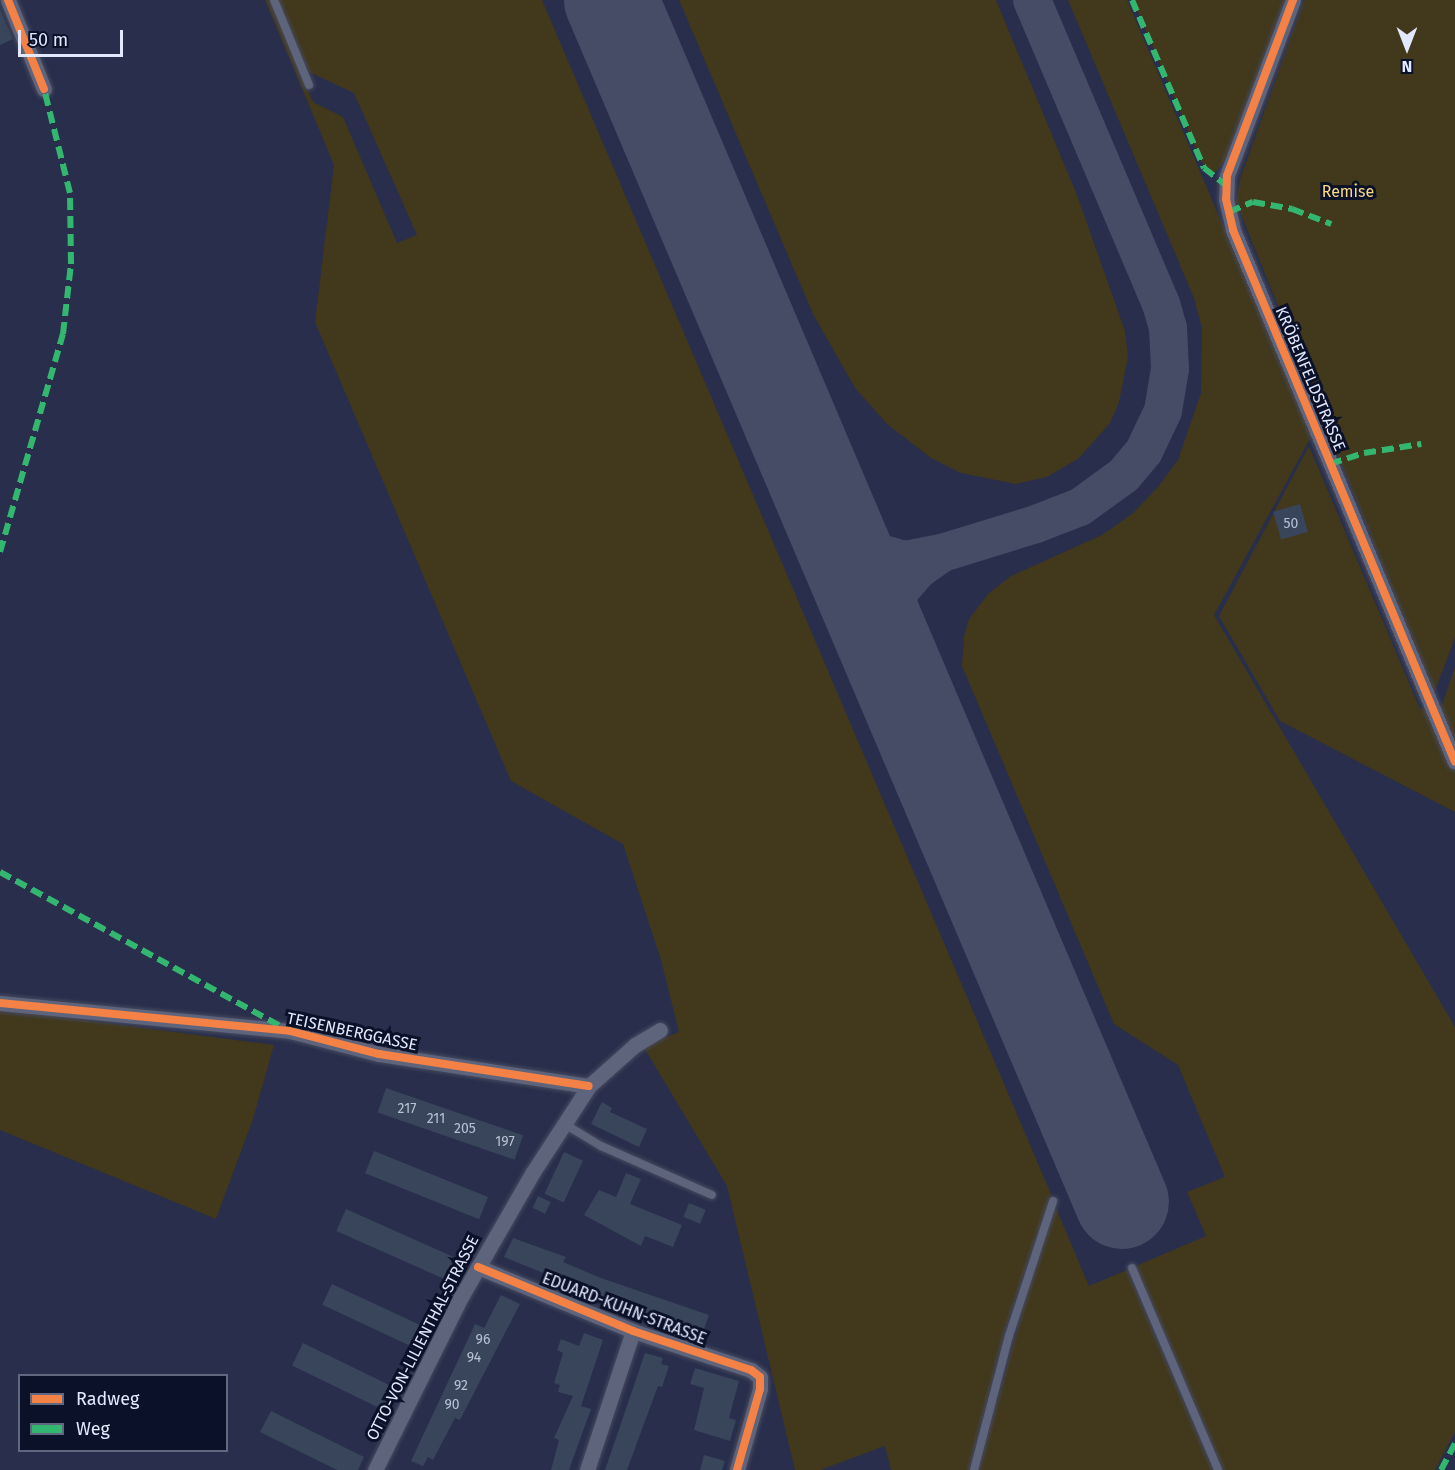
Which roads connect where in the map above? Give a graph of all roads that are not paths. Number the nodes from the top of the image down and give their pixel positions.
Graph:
1 (8, 0) edge
2 (274, 0) edge
3 (1293, 0) edge
4 (309, 85) dead end
5 (44, 89) dead end
6 (1455, 762) edge
7 (0, 1003) edge
8 (660, 1030) dead end
9 (590, 1086) junction
10 (566, 1125) junction
11 (712, 1195) dead end
12 (1053, 1202) dead end
13 (478, 1267) junction
14 (1132, 1268) dead end
15 (633, 1331) junction
16 (375, 1470) edge
17 (587, 1470) edge
18 (737, 1470) edge
19 (974, 1470) edge
20 (1218, 1470) edge

1 - 5 street
2 - 4 lane
3 - 6 street, KRÖBENFELDSTRASSE
7 - 9 street, TEISENBERGGASSE
8 - 9 street, OTTO-VON-LILIENTHAL-STRASSE
9 - 10 street, OTTO-VON-LILIENTHAL-STRASSE
10 - 11 lane
10 - 13 street, OTTO-VON-LILIENTHAL-STRASSE
12 - 19 lane
13 - 15 street, EDUARD-KUHN-STRASSE
13 - 16 street, OTTO-VON-LILIENTHAL-STRASSE
14 - 20 lane
15 - 17 street
15 - 18 street, EDUARD-KUHN-STRASSE

